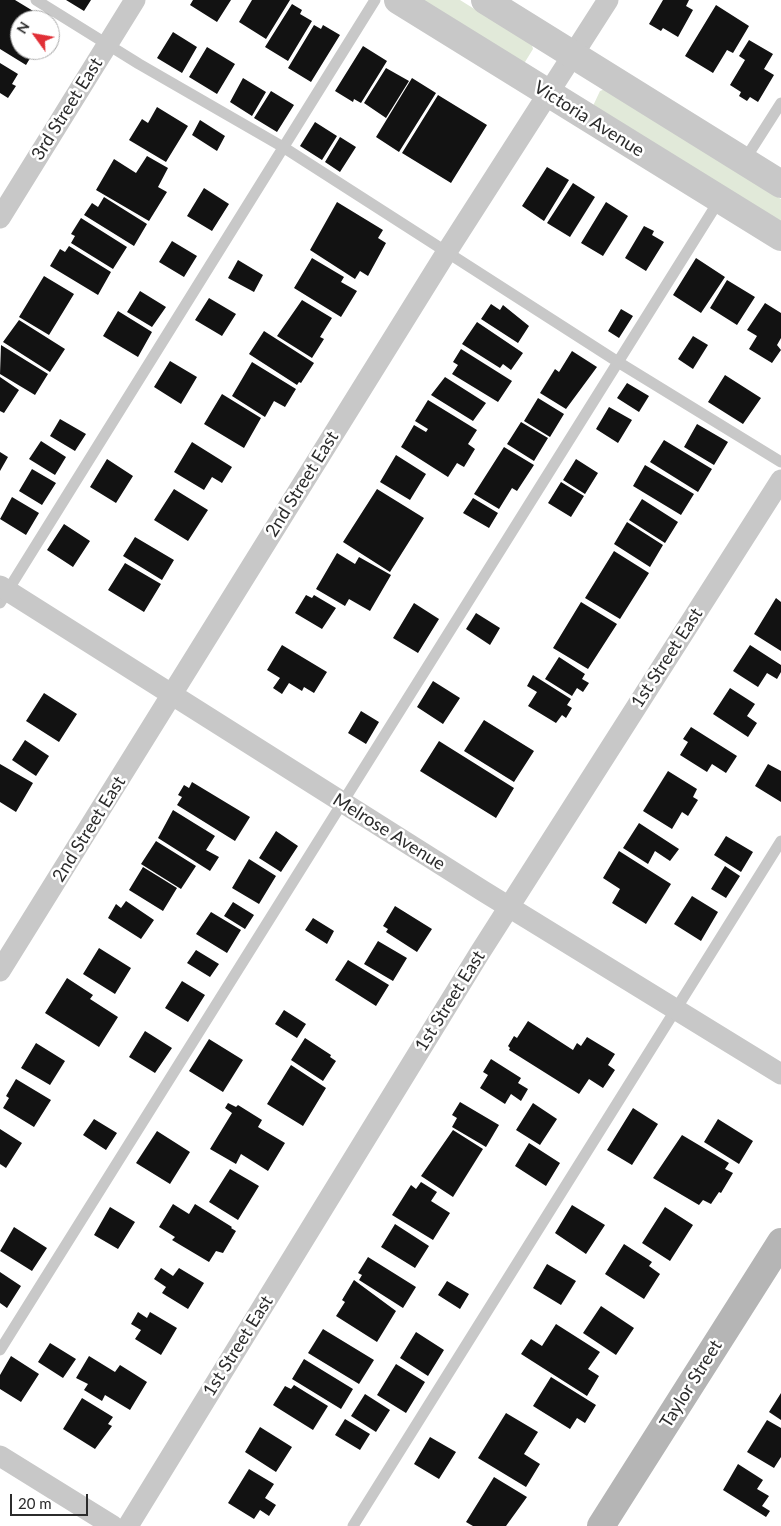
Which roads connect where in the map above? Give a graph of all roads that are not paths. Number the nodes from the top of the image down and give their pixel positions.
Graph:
1 (36, 0) edge
2 (135, 0) edge
3 (375, 0) edge
4 (398, 0) edge
5 (485, 0) edge
6 (608, 0) edge
7 (108, 44) junction
8 (574, 55) junction
9 (547, 94) junction
10 (781, 103) edge
11 (283, 147) junction
12 (744, 161) junction
13 (781, 184) edge
14 (720, 199) junction
15 (0, 218) edge
16 (781, 237) edge
17 (446, 253) junction
18 (618, 362) junction
19 (781, 462) edge
20 (781, 480) edge
21 (3, 593) edge
22 (172, 696) junction
23 (342, 803) junction
24 (781, 841) edge
25 (510, 906) junction
26 (0, 971) edge
27 (676, 1010) junction
28 (781, 1074) edge
29 (781, 1242) edge
30 (0, 1350) edge
31 (0, 1456) edge
32 (113, 1526) edge
33 (128, 1526) edge
34 (353, 1526) edge
35 (601, 1526) edge

1 - 7 lane
2 - 7 street, 3rd Street East
3 - 11 lane
4 - 9 street, Victoria Avenue
5 - 8 street
6 - 8 street, 2nd Street East
7 - 11 lane
7 - 15 street, 3rd Street East
8 - 9 street, 2nd Street East
8 - 12 street
9 - 14 street, Victoria Avenue
9 - 17 street, 2nd Street East
10 - 12 lane
11 - 17 lane
11 - 21 lane
12 - 13 street
14 - 16 street, Victoria Avenue
14 - 18 lane
17 - 18 lane
17 - 22 street, 2nd Street East
18 - 19 lane
18 - 23 lane
20 - 25 street, 1st Street East
21 - 22 street, Melrose Avenue
22 - 23 street, Melrose Avenue
22 - 26 street, 2nd Street East
23 - 25 street, Melrose Avenue
23 - 30 lane
24 - 27 lane
25 - 27 street, Melrose Avenue
25 - 33 street, 1st Street East
27 - 28 street, Melrose Avenue
27 - 34 lane
29 - 35 main road, Taylor Street
31 - 32 street

